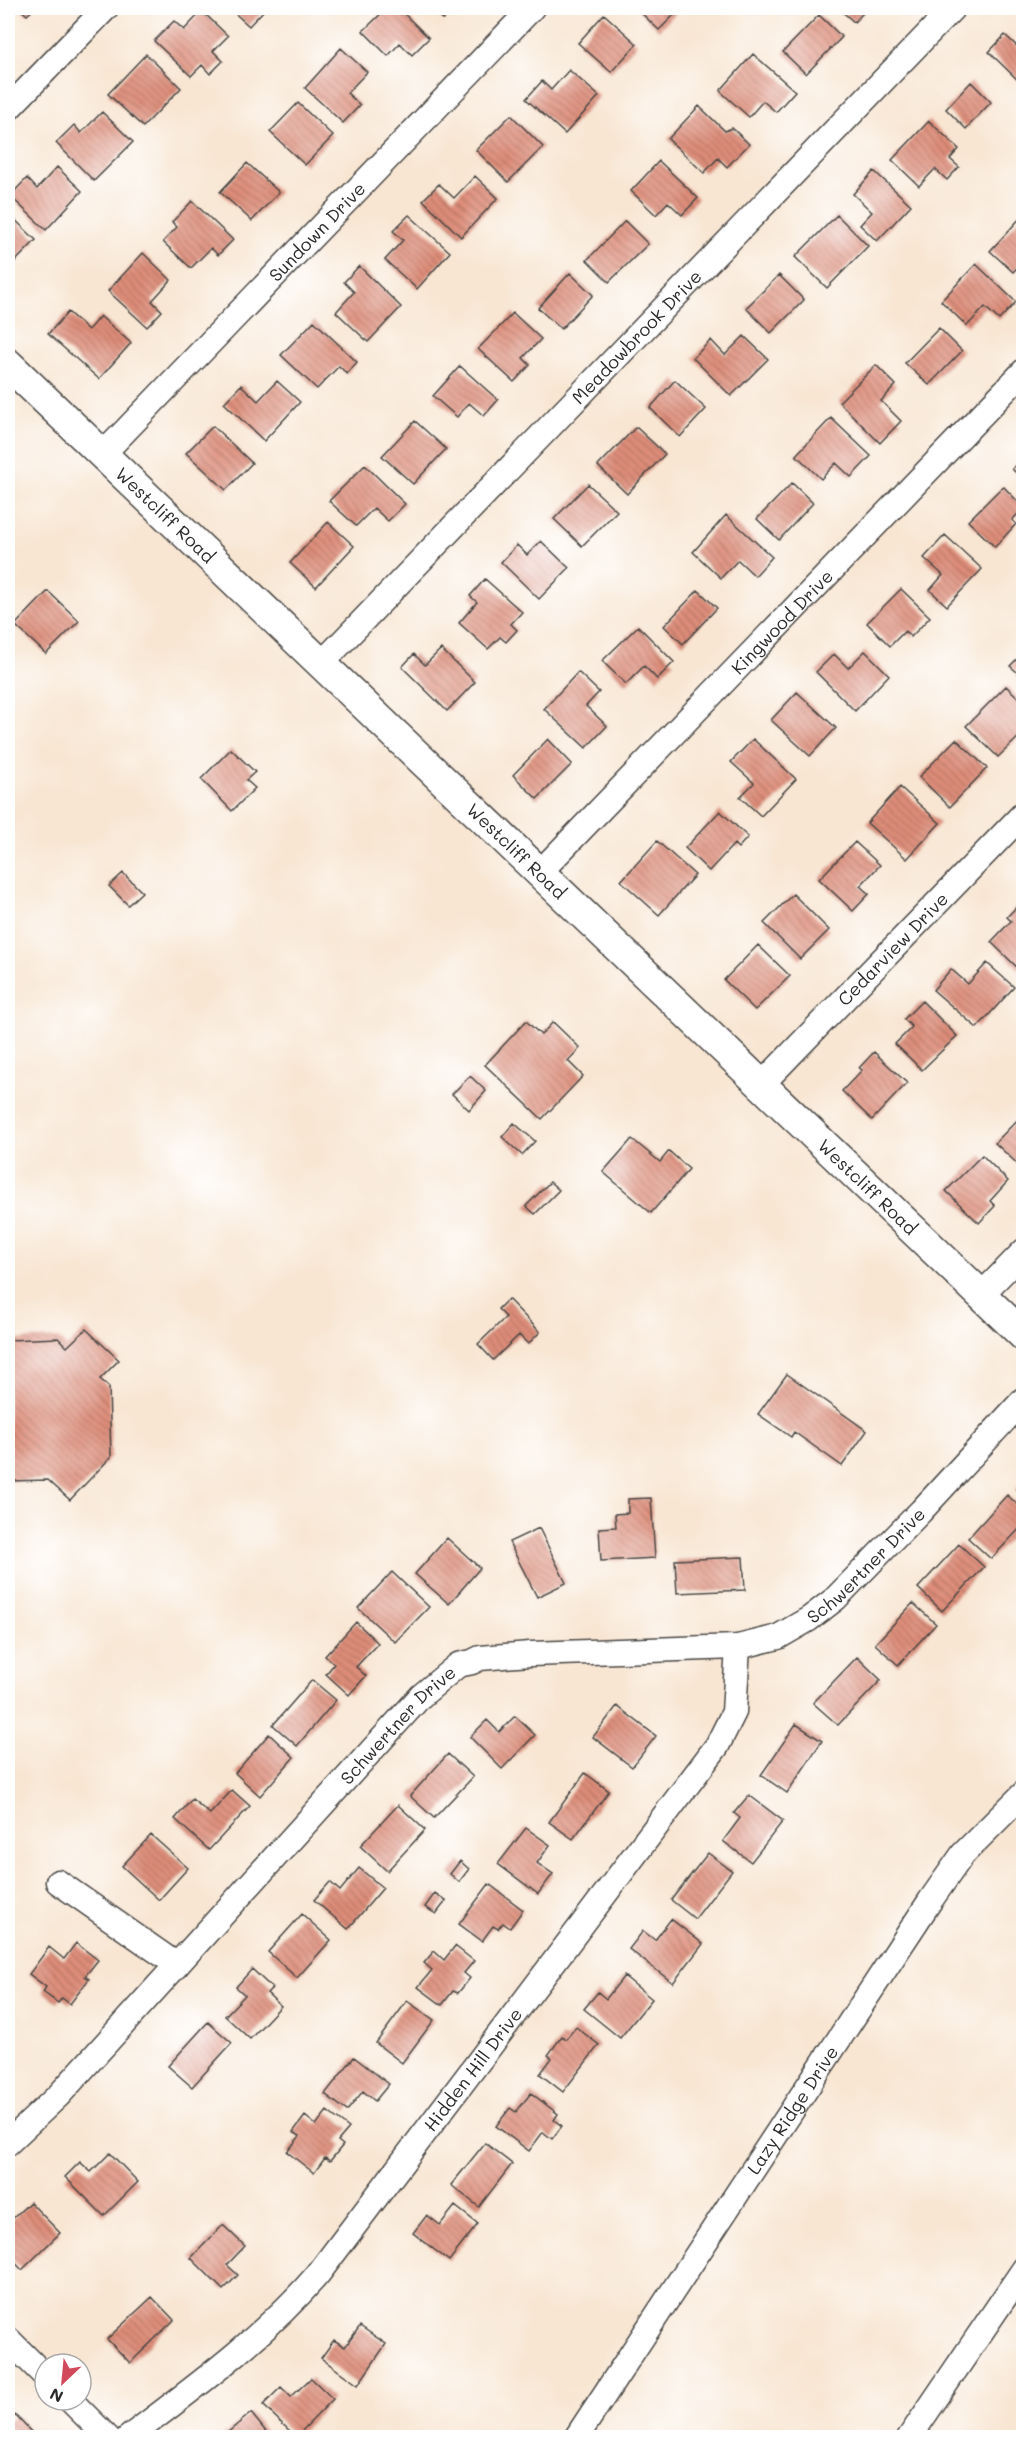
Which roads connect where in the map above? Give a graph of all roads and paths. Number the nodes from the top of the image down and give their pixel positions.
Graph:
1 (106, 8) edge
2 (532, 8) edge
3 (953, 8) edge
4 (8, 109) edge
5 (8, 364) edge
6 (1023, 371) edge
7 (102, 455) junction
8 (320, 665) junction
9 (1023, 813) edge
10 (540, 872) junction
11 (762, 1084) junction
12 (1023, 1251) edge
13 (981, 1294) junction
14 (1023, 1336) edge
15 (1023, 1399) edge
16 (738, 1647) junction
17 (1023, 1793) edge
18 (58, 1882) dead end
19 (177, 1965) junction
20 (8, 2144) edge
21 (1023, 2269) edge
22 (8, 2339) edge
23 (33, 2364) edge
24 (82, 2412) edge
25 (108, 2438) edge
26 (128, 2438) edge
27 (576, 2438) edge
28 (909, 2438) edge

1 - 4 street
2 - 7 street, Sundown Drive
3 - 8 street, Meadowbrook Drive
5 - 7 street, Westcliff Road
6 - 10 street, Kingwood Drive
7 - 8 street, Westcliff Road
8 - 10 street, Westcliff Road
9 - 11 street, Cedarview Drive
10 - 11 street, Westcliff Road
11 - 13 street, Westcliff Road
12 - 13 street
13 - 14 street, Westcliff Road
15 - 16 street, Schwertner Drive
16 - 19 street, Schwertner Drive
16 - 26 street, Hidden Hill Drive
17 - 27 street, Lazy Ridge Drive
18 - 19 street
19 - 20 street, Schwertner Drive
21 - 28 street
22 - 23 street
24 - 25 street

